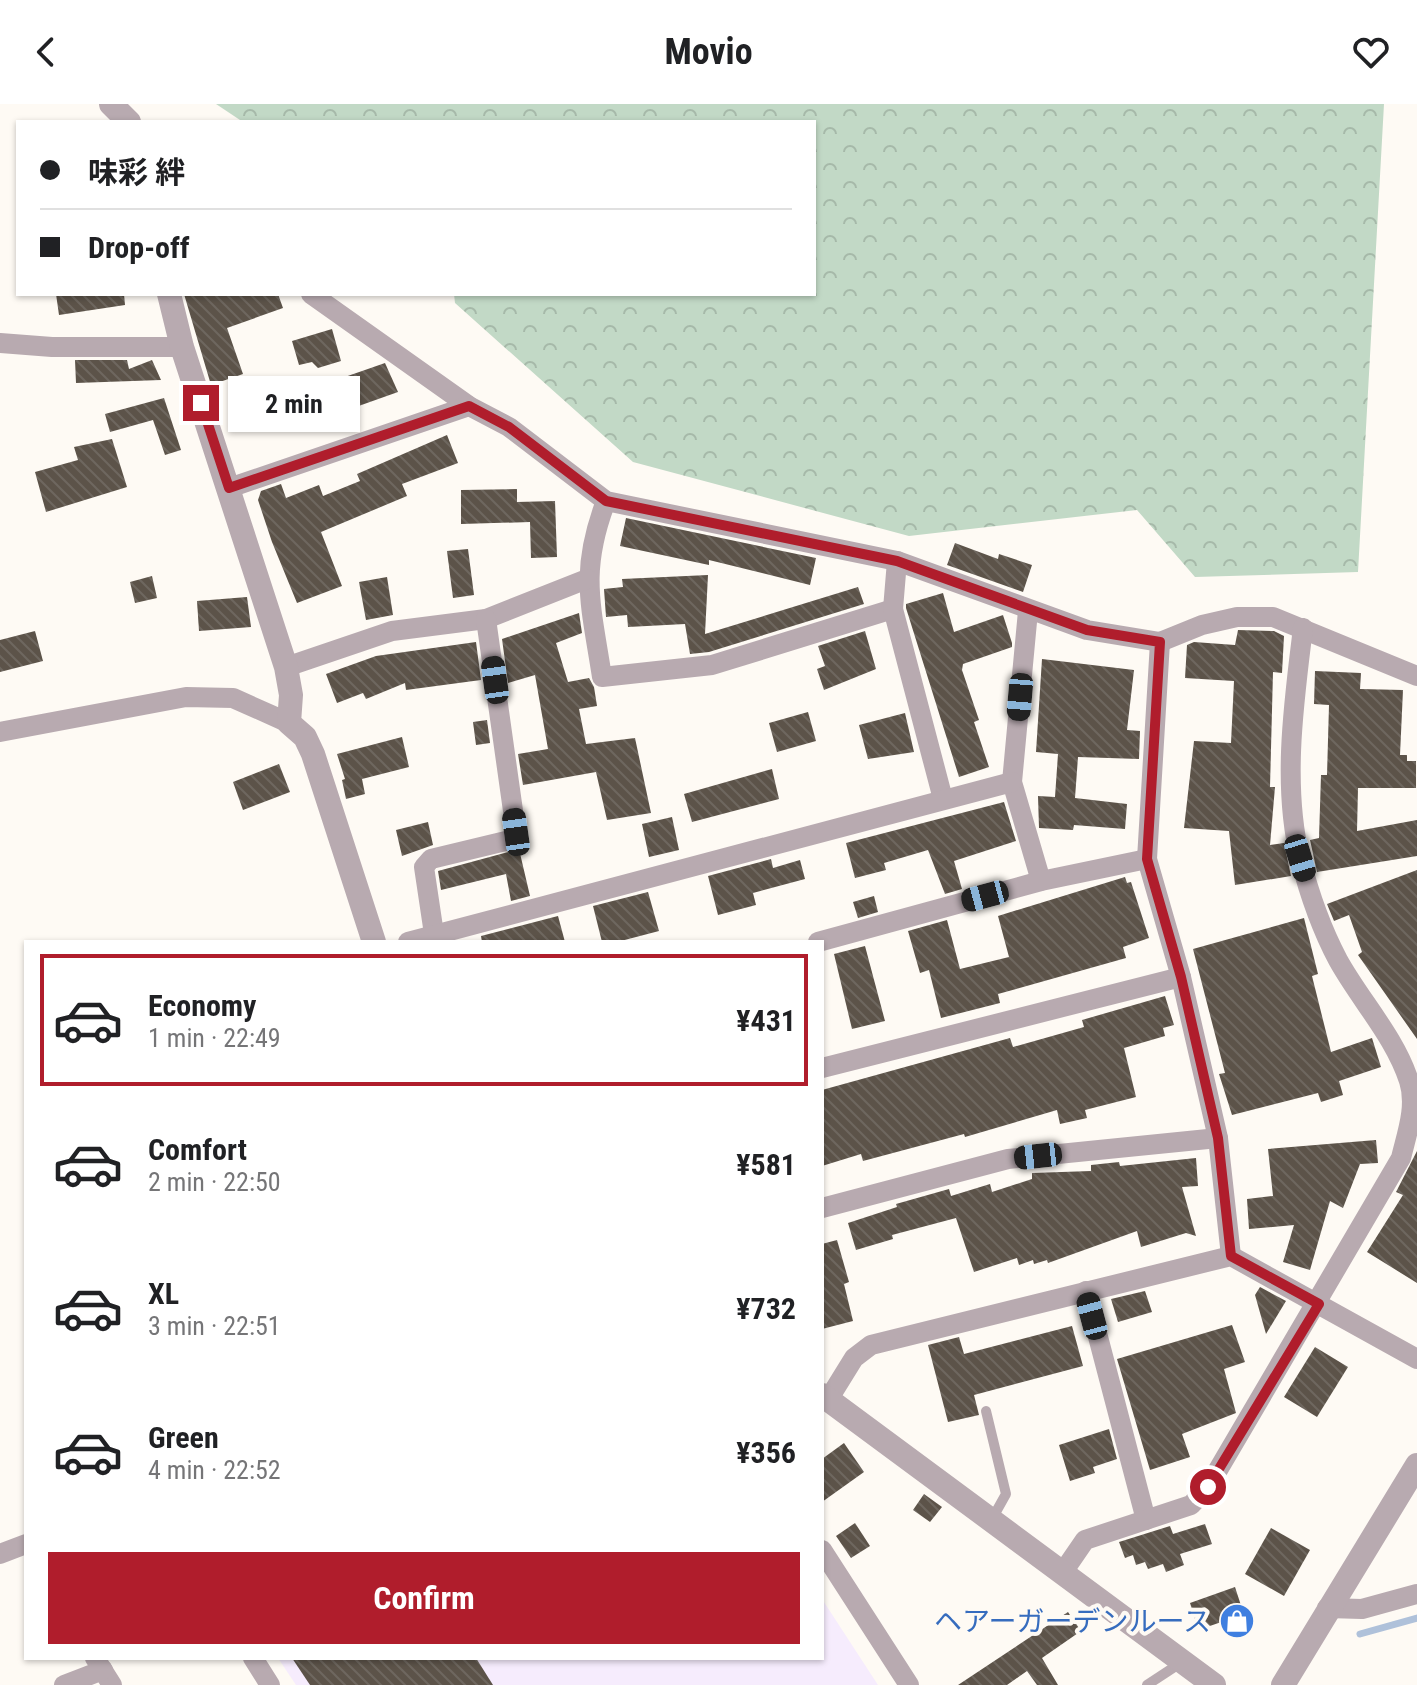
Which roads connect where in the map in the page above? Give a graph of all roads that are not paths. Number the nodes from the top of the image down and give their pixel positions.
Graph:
1 (111, 104) edge
2 (127, 120) edge
3 (169, 296) edge
4 (314, 296) edge
5 (0, 343) edge
6 (182, 347) junction
7 (469, 406) junction
8 (229, 488) junction
9 (606, 501) junction
10 (897, 561) junction
11 (587, 579) junction
12 (893, 609) junction
13 (1028, 611) junction
14 (486, 619) junction
15 (1303, 628) junction
16 (1160, 642) junction
17 (286, 667) junction
18 (1417, 676) edge
19 (289, 723) junction
20 (0, 732) edge
21 (1012, 782) junction
22 (943, 799) junction
23 (1147, 859) junction
24 (1041, 881) junction
25 (434, 934) junction
26 (373, 940) edge
27 (414, 940) edge
28 (824, 940) edge
29 (1181, 977) junction
30 (824, 1067) edge
31 (1218, 1138) junction
32 (824, 1207) edge
33 (1231, 1256) junction
34 (1086, 1291) junction
35 (1319, 1304) junction
36 (1417, 1359) edge
37 (825, 1398) edge
38 (986, 1411) dead end
39 (1417, 1465) edge
40 (1146, 1520) junction
41 (991, 1521) junction
42 (24, 1548) edge
43 (824, 1553) edge
44 (0, 1554) edge
45 (1063, 1572) junction
46 (1417, 1594) edge
47 (1327, 1608) junction
48 (254, 1660) edge
49 (1182, 1661) junction
50 (103, 1671) edge
51 (64, 1685) edge
52 (270, 1685) edge
53 (909, 1685) edge
54 (1147, 1685) edge
55 (1214, 1685) edge
56 (1283, 1685) edge

1 - 2 street
3 - 6 street
4 - 7 street
5 - 6 street
6 - 8 street
7 - 8 street
7 - 9 street
8 - 17 street
9 - 10 street
9 - 11 street
10 - 12 street
10 - 13 street
11 - 12 street
11 - 14 street
12 - 22 street
13 - 16 street
13 - 21 street
14 - 17 street
14 - 25 street
15 - 16 street
15 - 18 street
15 - 35 street
16 - 23 street
17 - 19 street
19 - 20 street
19 - 26 street
21 - 22 street
21 - 24 street
22 - 25 street
23 - 24 street
23 - 29 street
24 - 28 street
25 - 27 street
29 - 30 street
29 - 31 street
31 - 32 street
31 - 33 street
33 - 34 street
33 - 35 street
34 - 37 street
34 - 40 street
35 - 36 street
35 - 40 street
37 - 41 street
38 - 41 lane
39 - 47 street
40 - 45 street
41 - 45 street
42 - 44 street
43 - 53 street
45 - 49 street
46 - 47 street
47 - 56 street
48 - 52 street
49 - 54 lane
49 - 55 street
50 - 51 street

